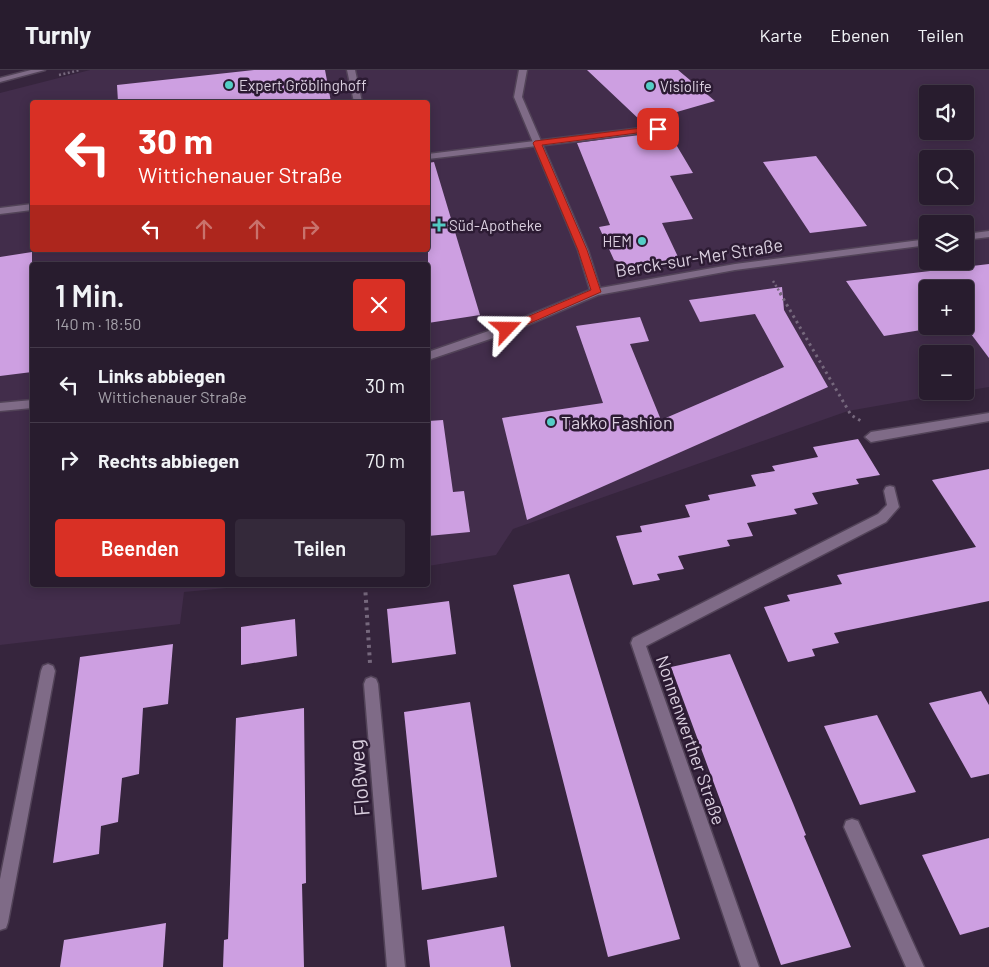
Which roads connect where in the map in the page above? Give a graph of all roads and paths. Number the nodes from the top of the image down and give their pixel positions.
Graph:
1 (41, 70) edge
2 (351, 70) edge
3 (523, 70) edge
4 (0, 80) edge
5 (358, 100) edge
6 (658, 129) dead end
7 (537, 143) junction
8 (430, 157) edge
9 (30, 207) edge
10 (0, 211) edge
11 (989, 234) edge
12 (974, 236) edge
13 (919, 243) edge
14 (762, 263) junction
15 (596, 292) junction
16 (430, 355) edge
17 (30, 404) edge
18 (0, 407) edge
19 (988, 418) edge
20 (876, 436) joint
21 (890, 491) dead end
22 (366, 587) edge
23 (48, 671) dead end
24 (371, 684) joint
25 (852, 826) dead end
26 (0, 922) edge
27 (396, 967) edge
28 (750, 967) edge
29 (914, 967) edge

1 - 4 street
2 - 5 street
3 - 7 street
6 - 7 street
7 - 8 street
7 - 15 street
9 - 10 street
11 - 12 street
13 - 14 street, Berck-sur-Mer Straße
14 - 15 street, Berck-sur-Mer Straße
14 - 20 path
15 - 16 street, Berck-sur-Mer Straße
17 - 18 street
19 - 20 street
21 - 28 street, Nonnenwerther Straße
22 - 24 path
23 - 26 street
24 - 27 street, Floßweg
25 - 29 street

